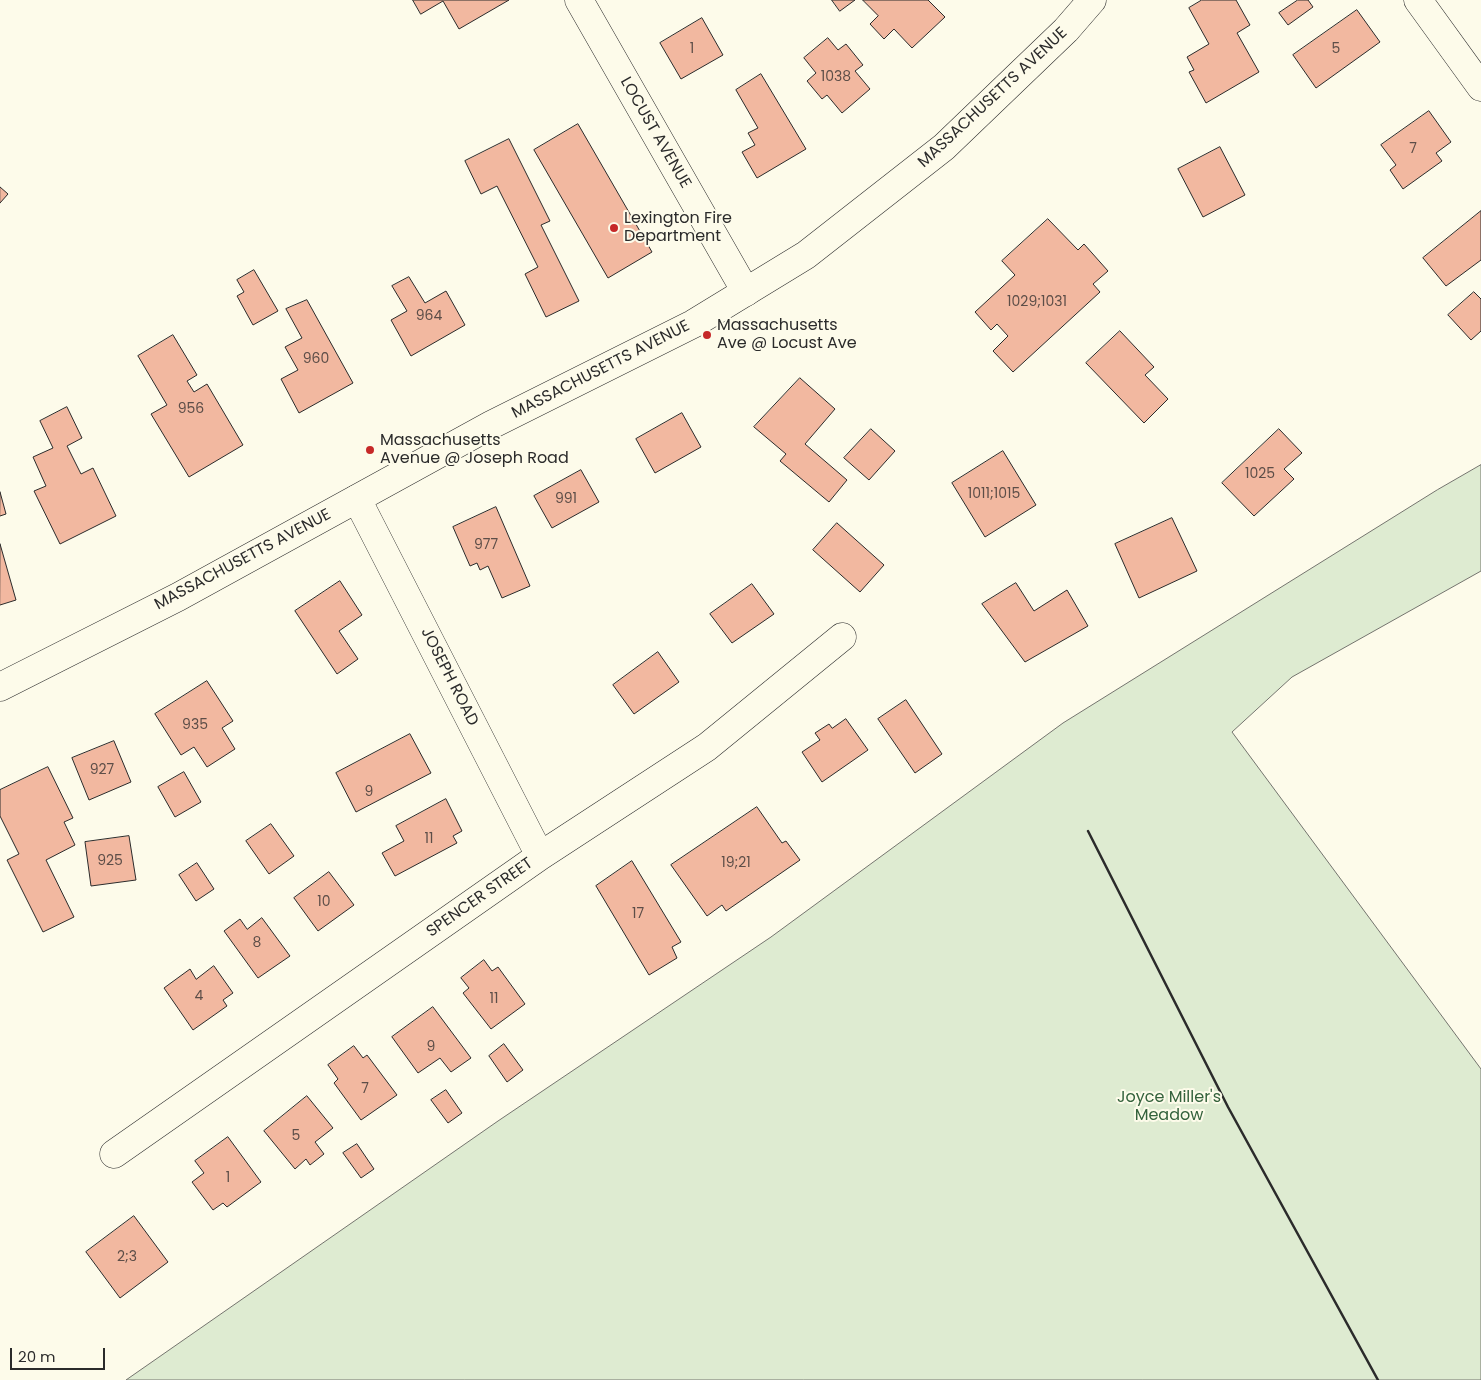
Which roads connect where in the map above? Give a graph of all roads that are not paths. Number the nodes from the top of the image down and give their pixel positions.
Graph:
1 (579, 0) edge
2 (1092, 0) edge
3 (1418, 0) edge
4 (1481, 87) edge
5 (746, 292) junction
6 (357, 498) junction
7 (842, 637) dead end
8 (0, 687) edge
9 (540, 856) junction
10 (114, 1154) dead end

1 - 5 street, LOCUST AVENUE
2 - 5 street, MASSACHUSETTS AVENUE
3 - 4 street
5 - 6 street, MASSACHUSETTS AVENUE
6 - 8 street, MASSACHUSETTS AVENUE
6 - 9 street, JOSEPH ROAD
7 - 9 street, SPENCER STREET
9 - 10 street, SPENCER STREET

